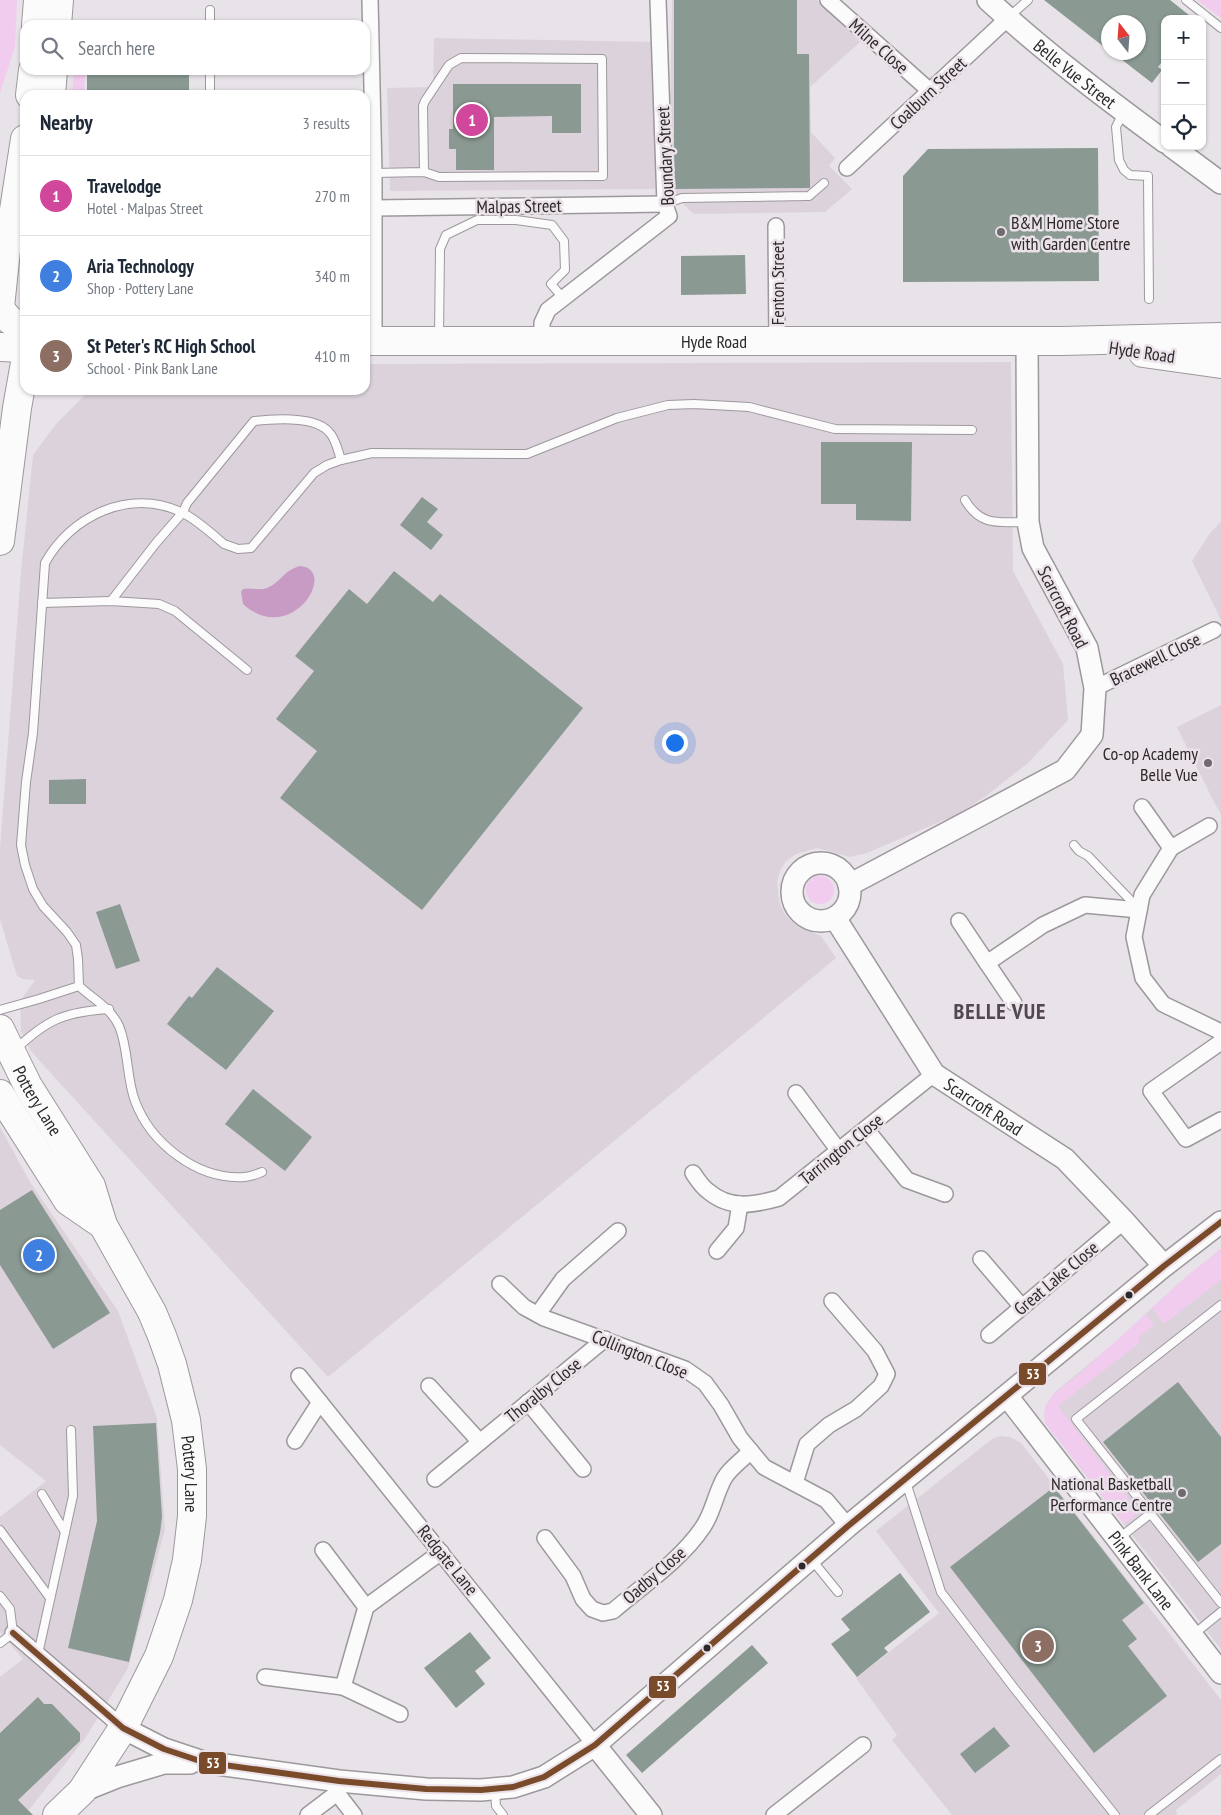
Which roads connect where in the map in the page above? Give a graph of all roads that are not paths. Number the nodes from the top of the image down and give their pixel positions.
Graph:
1 (38, 0) edge
2 (59, 0) edge
3 (370, 0) edge
4 (658, 0) edge
5 (828, 0) edge
6 (988, 0) edge
7 (1028, 0) edge
8 (1186, 0) edge
9 (210, 10) dead end
10 (1008, 18) junction
11 (36, 20) edge
12 (57, 20) edge
13 (210, 20) edge
14 (370, 20) edge
15 (1221, 28) edge
16 (32, 75) edge
17 (53, 75) edge
18 (210, 75) edge
19 (369, 75) edge
20 (31, 90) edge
21 (51, 90) edge
22 (210, 90) edge
23 (368, 90) edge
24 (930, 91) junction
25 (1124, 112) junction
26 (370, 129) edge
27 (1161, 139) edge
28 (1176, 150) edge
29 (847, 168) dead end
30 (20, 172) edge
31 (424, 172) junction
32 (374, 173) junction
33 (824, 183) dead end
34 (1221, 183) edge
35 (665, 204) junction
36 (374, 208) junction
37 (776, 226) dead end
38 (370, 241) edge
39 (4, 247) edge
40 (563, 298) junction
41 (1149, 299) dead end
42 (0, 308) edge
43 (20, 308) edge
44 (20, 326) edge
45 (0, 328) edge
46 (1221, 337) edge
47 (1187, 338) junction
48 (20, 339) edge
49 (777, 340) junction
50 (370, 341) edge
51 (542, 341) junction
52 (1027, 341) junction
53 (1062, 341) junction
54 (439, 342) junction
55 (1221, 344) edge
56 (0, 347) edge
57 (20, 347) edge
58 (1221, 364) edge
59 (26, 399) edge
60 (972, 430) dead end
61 (341, 460) junction
62 (966, 500) dead end
63 (183, 512) junction
64 (1028, 522) junction
65 (0, 541) edge
66 (111, 601) junction
67 (42, 603) junction
68 (1214, 630) dead end
69 (247, 670) dead end
70 (1095, 688) junction
71 (1142, 807) dead end
72 (1209, 826) dead end
73 (1074, 845) dead end
74 (1171, 848) junction
75 (849, 885) junction
76 (1139, 910) junction
77 (835, 918) junction
78 (959, 922) dead end
79 (987, 963) junction
80 (79, 986) junction
81 (1014, 1003) dead end
82 (108, 1009) junction
83 (0, 1010) edge
84 (0, 1029) edge
85 (1221, 1032) edge
86 (1221, 1042) edge
87 (12, 1054) junction
88 (934, 1074) junction
89 (796, 1093) dead end
90 (0, 1094) edge
91 (1221, 1120) edge
92 (866, 1129) junction
93 (838, 1151) junction
94 (262, 1172) dead end
95 (693, 1173) dead end
96 (945, 1194) dead end
97 (740, 1204) junction
98 (1124, 1221) junction
99 (1221, 1222) edge
100 (103, 1225) junction
101 (618, 1232) dead end
102 (717, 1252) dead end
103 (981, 1258) dead end
104 (1164, 1266) junction
105 (500, 1284) dead end
106 (832, 1301) dead end
107 (1221, 1305) edge
108 (1022, 1307) junction
109 (538, 1314) junction
110 (989, 1335) dead end
111 (605, 1339) junction
112 (299, 1376) dead end
113 (429, 1386) dead end
114 (1007, 1396) junction
115 (320, 1402) junction
116 (528, 1402) junction
117 (71, 1430) dead end
118 (295, 1441) dead end
119 (480, 1442) junction
120 (752, 1451) junction
121 (583, 1469) dead end
122 (435, 1479) dead end
123 (906, 1480) junction
124 (795, 1483) junction
125 (42, 1494) dead end
126 (1150, 1514) junction
127 (848, 1526) junction
128 (0, 1530) edge
129 (65, 1532) junction
130 (545, 1538) dead end
131 (1118, 1539) junction
132 (323, 1550) dead end
133 (441, 1552) junction
134 (811, 1558) junction
135 (838, 1592) dead end
136 (0, 1596) edge
137 (50, 1598) junction
138 (1221, 1602) edge
139 (366, 1607) junction
140 (1221, 1612) edge
141 (13, 1633) junction
142 (1192, 1636) junction
143 (0, 1643) edge
144 (38, 1654) junction
145 (1221, 1673) edge
146 (265, 1677) dead end
147 (343, 1687) junction
148 (400, 1714) dead end
149 (123, 1728) junction
150 (595, 1745) junction
151 (863, 1745) dead end
152 (1221, 1759) edge
153 (203, 1762) junction
154 (338, 1787) junction
155 (494, 1789) junction
156 (82, 1791) junction
157 (57, 1815) edge
158 (308, 1815) edge
159 (354, 1815) edge
160 (502, 1815) edge
161 (652, 1815) edge
162 (774, 1815) edge
163 (1115, 1815) edge
164 (1149, 1815) edge

1 - 11 highway
2 - 12 highway
3 - 14 street
4 - 35 street, Boundary Street
5 - 24 street, Milne Close
6 - 10 street, Belle Vue Street
7 - 10 lane
8 - 15 lane
9 - 13 lane
10 - 24 street, Coalburn Street
10 - 25 street, Belle Vue Street
16 - 20 highway
17 - 21 highway
18 - 22 lane
19 - 23 street
24 - 29 street, Coalburn Street
25 - 27 street, Belle Vue Street
25 - 41 lane
26 - 32 street
28 - 34 street
30 - 39 highway
31 - 31 lane
31 - 32 lane
32 - 36 street
33 - 35 lane
35 - 36 street, Malpas Street
35 - 40 street, Boundary Street
36 - 38 street
37 - 49 street, Fenton Street
39 - 42 highway
40 - 51 street, Boundary Street
40 - 54 lane
42 - 43 highway
42 - 44 highway
45 - 48 highway
46 - 47 highway, Hyde Road
47 - 53 highway, Hyde Road
47 - 55 highway, Hyde Road
49 - 51 highway, Hyde Road
49 - 52 highway, Hyde Road
50 - 54 highway, Hyde Road
51 - 54 highway, Hyde Road
52 - 53 highway, Hyde Road
52 - 64 street, Scarcroft Road
53 - 58 highway, Hyde Road
56 - 57 highway
59 - 65 highway
60 - 61 lane
61 - 63 lane
61 - 63 lane
62 - 64 lane
63 - 66 lane
63 - 67 lane
64 - 70 street, Scarcroft Road
66 - 67 lane
66 - 69 lane
67 - 80 lane
68 - 70 street, Bracewell Close
70 - 75 street, Scarcroft Road
71 - 74 street
72 - 74 street
73 - 76 lane
74 - 76 street
75 - 77 street
75 - 77 street
76 - 79 street
76 - 85 street
77 - 88 street, Scarcroft Road
78 - 79 street
79 - 81 street
80 - 82 lane
80 - 83 lane
82 - 87 lane
82 - 94 lane
84 - 87 highway, Pottery Lane
86 - 91 street
87 - 100 highway, Pottery Lane
88 - 92 street, Tarrington Close
88 - 98 street, Scarcroft Road
89 - 93 street
90 - 100 highway, Pottery Lane
92 - 93 street, Tarrington Close
92 - 96 street
93 - 97 street, Tarrington Close
95 - 97 street, Tarrington Close
97 - 102 street
98 - 104 street, Scarcroft Road
98 - 108 street, Great Lake Close
99 - 104 street
100 - 149 highway, Pottery Lane
101 - 109 street
103 - 108 street
104 - 114 street
105 - 109 street, Collington Close
106 - 124 street
107 - 126 lane
108 - 110 street, Great Lake Close
109 - 111 street, Collington Close
111 - 116 street, Thoralby Close
111 - 120 street, Collington Close
112 - 115 street, Redgate Lane
113 - 119 street
114 - 123 street
114 - 131 street, Pink Bank Lane
115 - 118 street
115 - 133 street, Redgate Lane
116 - 119 street, Thoralby Close
116 - 121 street
117 - 129 lane
119 - 122 street, Thoralby Close
120 - 124 street, Collington Close
120 - 130 street, Oadby Close
123 - 127 street
123 - 163 lane
124 - 127 street, Collington Close
125 - 129 lane
126 - 131 lane
126 - 138 lane
127 - 134 street
128 - 137 lane
129 - 137 lane
131 - 142 street, Pink Bank Lane
132 - 139 street
133 - 139 street
133 - 150 street, Redgate Lane
134 - 135 lane
134 - 150 street
136 - 141 lane
137 - 144 lane
139 - 147 street
140 - 142 lane
141 - 143 lane
141 - 144 street
142 - 145 street, Pink Bank Lane
144 - 149 street
146 - 147 street
147 - 148 street
149 - 153 street
149 - 156 highway, Pottery Lane
150 - 155 street
150 - 161 street
151 - 162 street
152 - 164 lane
153 - 154 street
153 - 156 street
154 - 155 street
154 - 158 street
154 - 159 street
155 - 160 lane
156 - 157 highway, Pottery Lane

